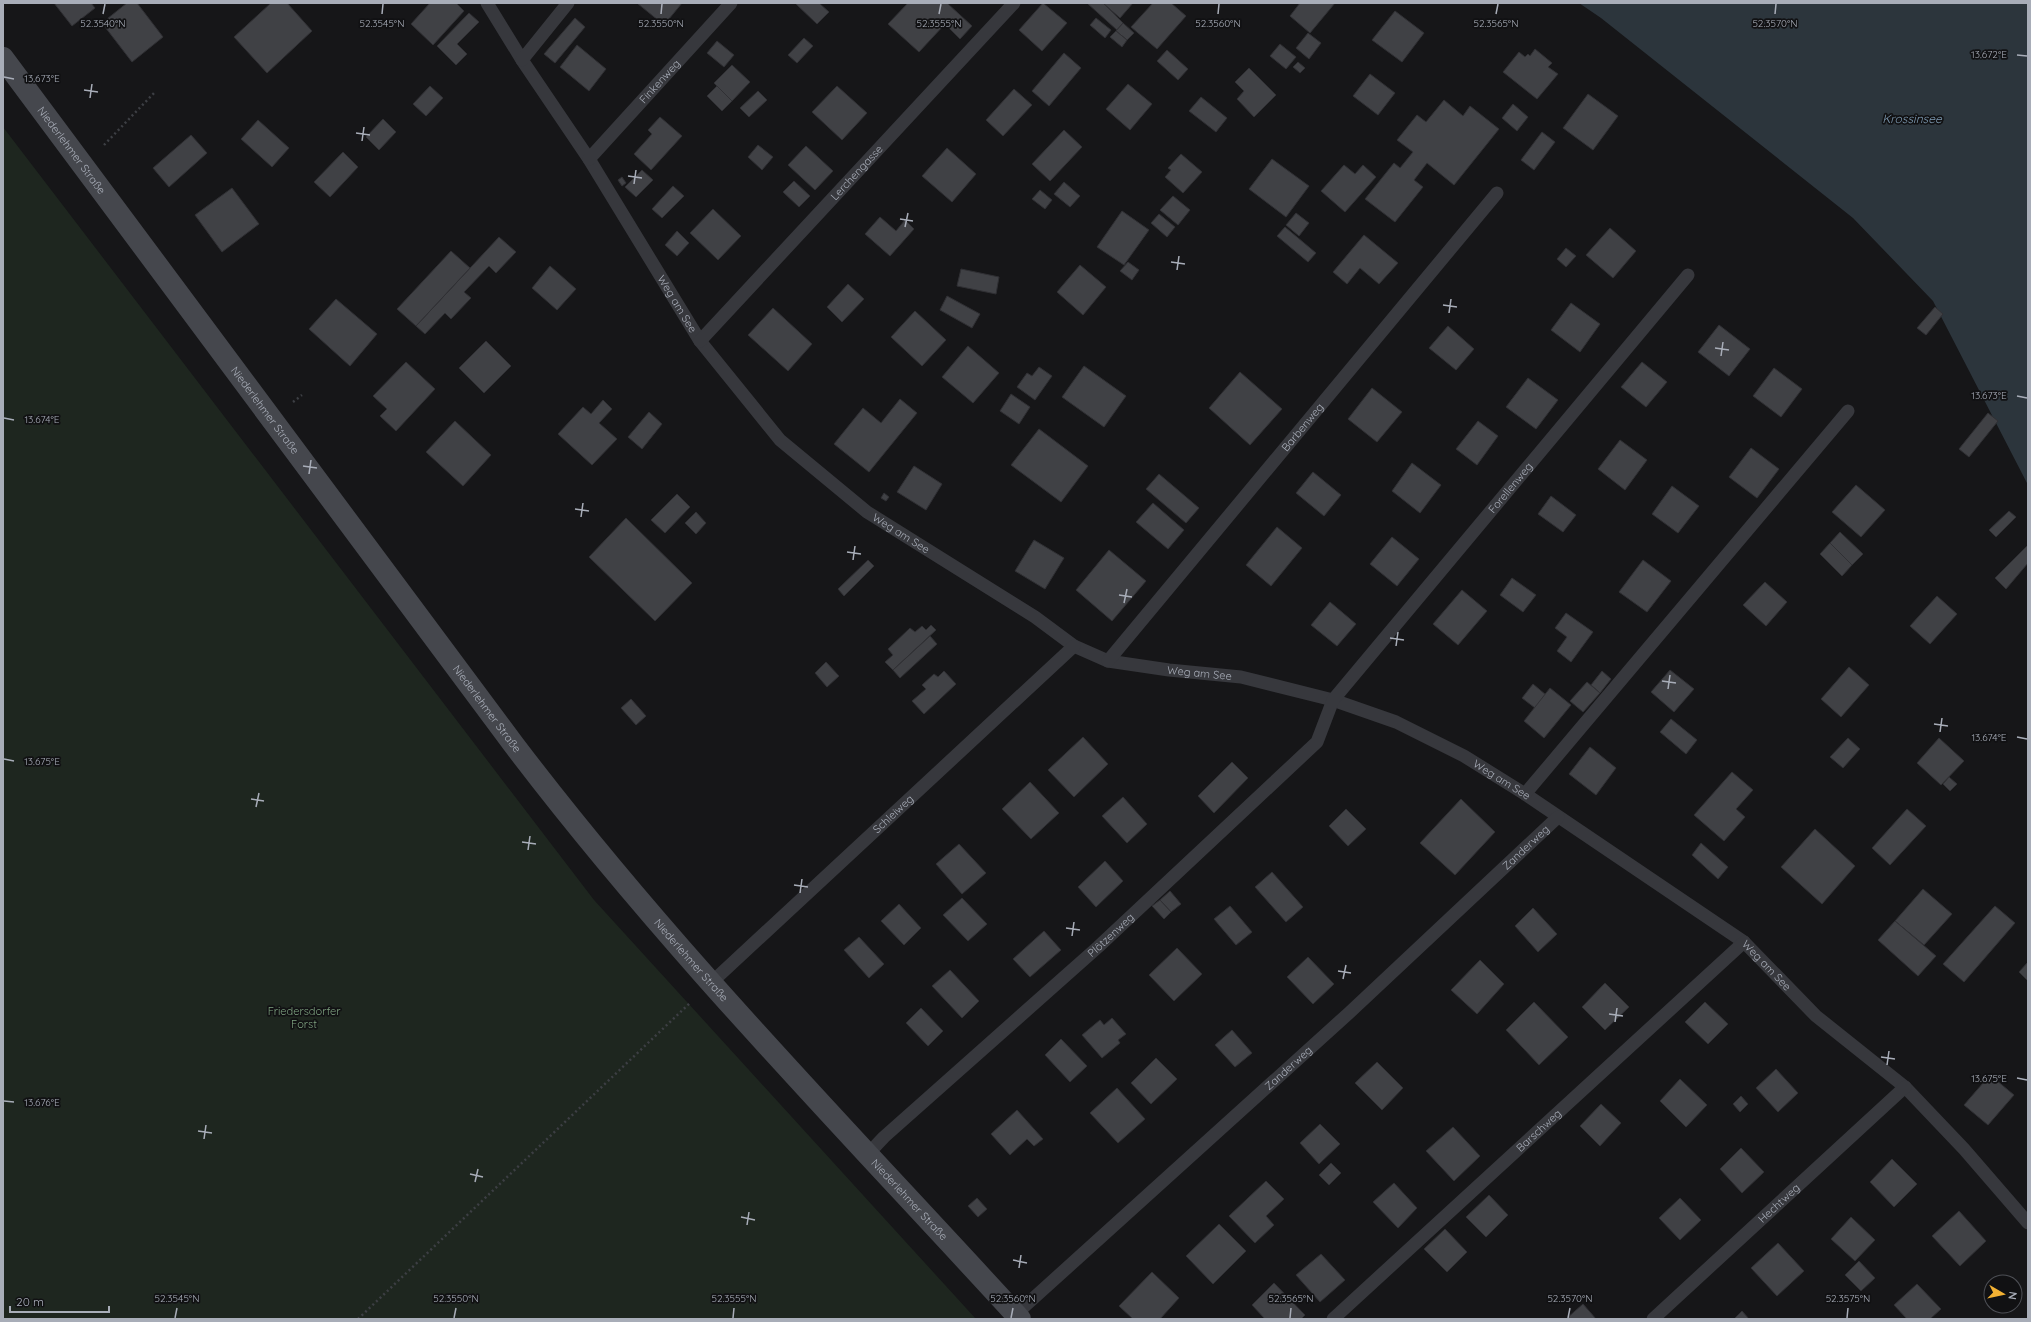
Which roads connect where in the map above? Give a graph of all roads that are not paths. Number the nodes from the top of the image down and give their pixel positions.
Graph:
1 (487, 3) edge
2 (568, 3) edge
3 (731, 3) edge
4 (1014, 3) edge
5 (3, 58) edge
6 (522, 60) junction
7 (588, 159) junction
8 (1497, 193) dead end
9 (1688, 275) dead end
10 (700, 341) junction
11 (1848, 411) dead end
12 (1074, 646) junction
13 (1108, 661) junction
14 (1333, 700) junction
15 (1525, 794) junction
16 (1558, 817) junction
17 (1744, 942) junction
18 (712, 982) junction
19 (1905, 1087) junction
20 (868, 1154) junction
21 (2028, 1223) edge
22 (1018, 1317) edge
23 (1332, 1319) edge
24 (1653, 1319) edge

1 - 6 lane, Weg am See
2 - 6 lane
3 - 7 lane, Finkenweg
4 - 10 lane, Lerchengasse
5 - 18 main road, Niederlehmer Straße
6 - 7 lane, Weg am See
7 - 10 lane, Weg am See
8 - 13 lane, Barbenweg
9 - 14 lane, Forellenweg
10 - 12 lane, Weg am See
11 - 15 lane
12 - 13 lane, Weg am See
12 - 18 lane, Schleiweg
13 - 14 lane, Weg am See
14 - 15 lane, Weg am See
14 - 20 lane, Plötzenweg
15 - 16 lane, Weg am See
16 - 17 lane, Weg am See
16 - 22 lane, Zanderweg
17 - 19 lane, Weg am See
17 - 23 lane, Barschweg
18 - 20 main road, Niederlehmer Straße
19 - 21 lane, Weg am See
19 - 24 lane, Hechtweg
20 - 22 main road, Niederlehmer Straße

